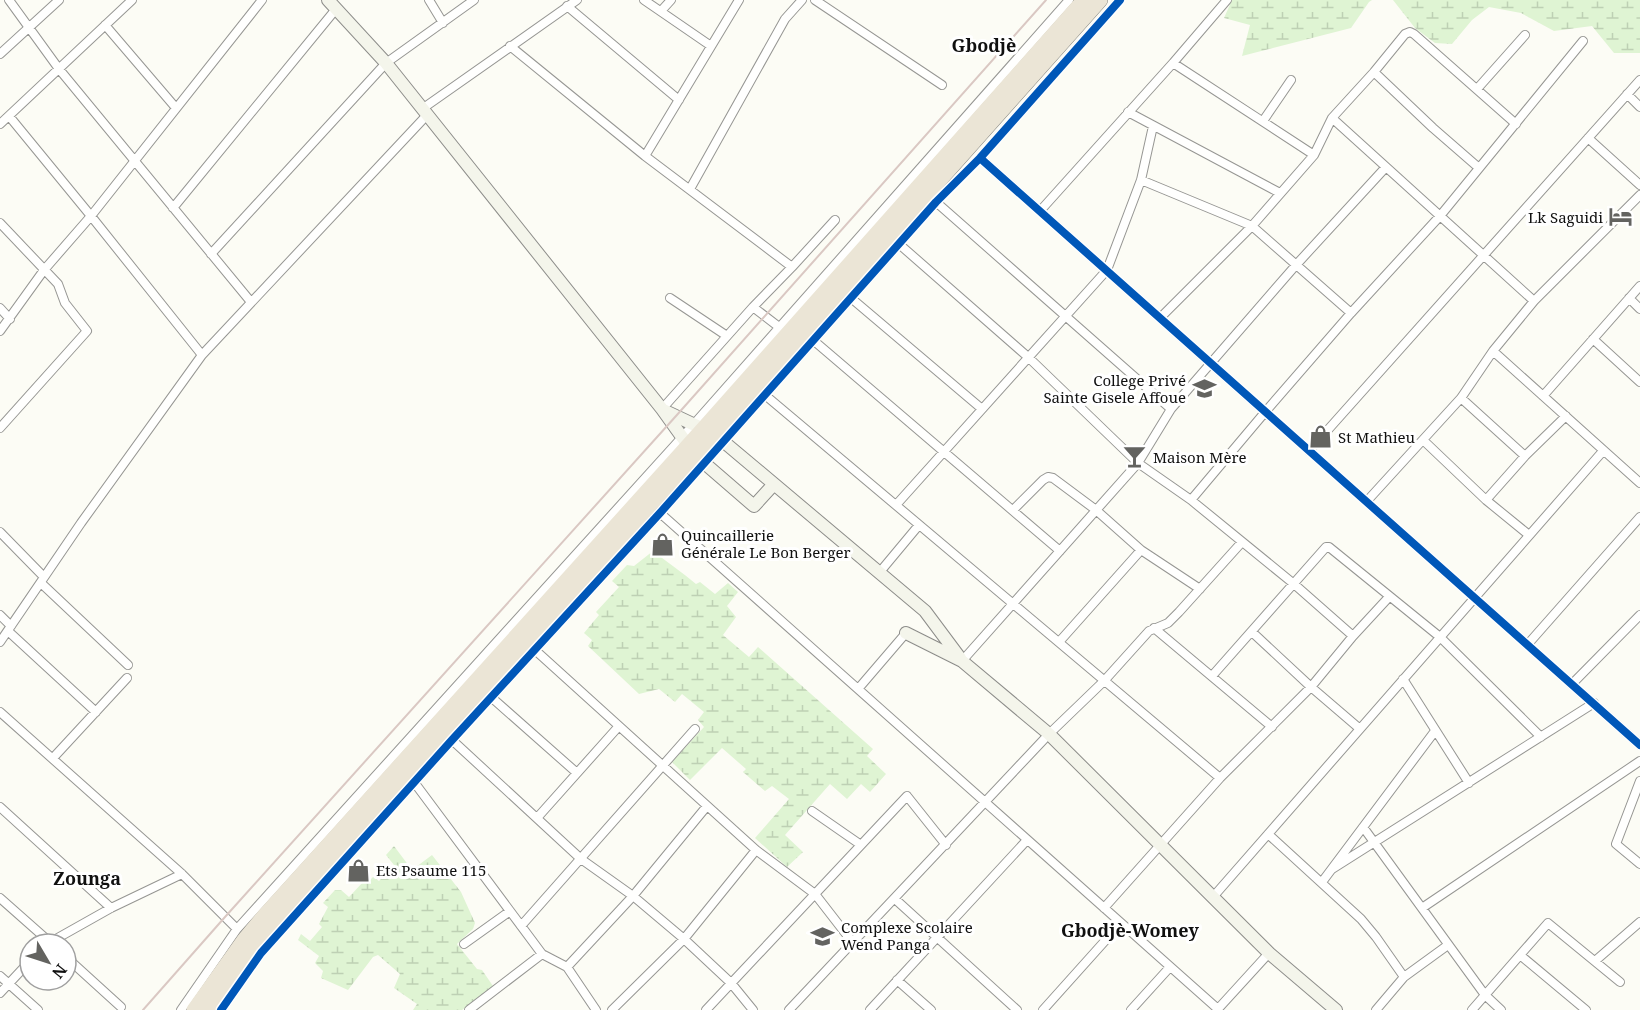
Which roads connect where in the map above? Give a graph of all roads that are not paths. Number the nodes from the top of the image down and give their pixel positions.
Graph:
1 (9, 0) edge
2 (59, 0) edge
3 (132, 0) edge
4 (262, 0) edge
5 (429, 0) edge
6 (474, 0) edge
7 (577, 0) edge
8 (644, 0) edge
9 (671, 0) edge
10 (739, 0) edge
11 (802, 0) edge
12 (815, 0) edge
13 (1069, 0) edge
14 (1084, 0) edge
15 (1100, 0) edge
16 (1120, 0) edge
17 (1227, 0) edge
18 (332, 5) edge
19 (567, 6) junction
20 (662, 11) junction
21 (443, 23) junction
22 (105, 25) junction
23 (29, 28) junction
24 (1525, 35) dead end
25 (1583, 41) dead end
26 (510, 46) junction
27 (711, 46) junction
28 (0, 54) edge
29 (386, 63) junction
30 (1173, 63) junction
31 (59, 69) junction
32 (1374, 72) junction
33 (1291, 80) dead end
34 (1640, 80) edge
35 (942, 85) dead end
36 (1477, 89) junction
37 (1627, 94) junction
38 (678, 100) junction
39 (1640, 107) edge
40 (176, 108) junction
41 (424, 112) junction
42 (1128, 112) junction
43 (9, 116) junction
44 (1332, 118) junction
45 (1263, 121) junction
46 (0, 124) edge
47 (1516, 124) junction
48 (1153, 126) junction
49 (1588, 138) junction
50 (1314, 155) junction
51 (645, 156) junction
52 (981, 158) junction
53 (135, 161) junction
54 (1386, 167) junction
55 (1479, 168) junction
56 (1141, 180) junction
57 (1640, 185) edge
58 (690, 189) junction
59 (1280, 194) junction
60 (1640, 195) edge
61 (936, 202) junction
62 (173, 208) junction
63 (1040, 211) junction
64 (92, 216) junction
65 (1440, 216) junction
66 (835, 220) dead end
67 (0, 223) edge
68 (1251, 226) junction
69 (899, 244) junction
70 (212, 254) junction
71 (1484, 255) junction
72 (1296, 265) junction
73 (792, 267) junction
74 (44, 270) junction
75 (1107, 270) junction
76 (1640, 286) edge
77 (670, 298) dead end
78 (850, 298) junction
79 (1629, 298) junction
80 (1534, 301) junction
81 (251, 302) junction
82 (753, 307) junction
83 (0, 308) edge
84 (1640, 309) edge
85 (1351, 313) junction
86 (1065, 316) junction
87 (1160, 318) junction
88 (10, 319) junction
89 (779, 327) junction
90 (0, 331) edge
91 (727, 336) junction
92 (1593, 339) junction
93 (813, 340) junction
94 (1493, 351) junction
95 (202, 355) junction
96 (1029, 357) junction
97 (1211, 363) junction
98 (1640, 382) edge
99 (765, 395) junction
100 (1543, 396) junction
101 (1461, 398) junction
102 (662, 409) junction
103 (982, 409) junction
104 (1171, 409) junction
105 (1266, 411) junction
106 (1566, 416) junction
107 (0, 428) edge
108 (709, 432) junction
109 (1423, 440) junction
110 (692, 450) junction
111 (1309, 451) junction
112 (1603, 451) junction
113 (944, 452) junction
114 (1525, 456) junction
115 (1138, 463) junction
116 (1640, 483) edge
117 (774, 484) junction
118 (1191, 500) junction
119 (1486, 500) junction
120 (1367, 501) junction
121 (896, 505) junction
122 (1013, 510) junction
123 (1096, 510) junction
124 (660, 513) junction
125 (1640, 517) edge
126 (919, 525) junction
127 (0, 532) edge
128 (1529, 535) junction
129 (1242, 542) junction
130 (1142, 550) junction
131 (1060, 551) junction
132 (879, 573) junction
133 (43, 580) junction
134 (1294, 584) junction
135 (1200, 589) junction
136 (1389, 597) junction
137 (1475, 597) junction
138 (1013, 604) junction
139 (0, 615) edge
140 (1638, 621) edge
141 (9, 628) junction
142 (1154, 628) junction
143 (1252, 632) junction
144 (906, 633) joint
145 (1353, 636) junction
146 (1440, 637) junction
147 (0, 642) edge
148 (1059, 642) junction
149 (1528, 644) junction
150 (535, 650) junction
151 (962, 661) junction
152 (128, 665) dead end
153 (1212, 676) junction
154 (127, 678) dead end
155 (1403, 680) junction
156 (1104, 681) junction
157 (1572, 684) junction
158 (1311, 687) junction
159 (858, 689) junction
160 (491, 697) junction
161 (1594, 703) junction
162 (0, 712) edge
163 (96, 712) junction
164 (619, 726) junction
165 (1272, 727) junction
166 (695, 729) dead end
167 (1360, 729) junction
168 (1435, 731) junction
169 (1049, 734) junction
170 (1541, 737) junction
171 (452, 741) junction
172 (1640, 745) edge
173 (53, 758) junction
174 (1640, 761) edge
175 (661, 765) junction
176 (577, 773) junction
177 (1220, 778) junction
178 (1640, 781) edge
179 (414, 782) junction
180 (1469, 783) junction
181 (985, 802) junction
182 (707, 806) junction
183 (0, 807) edge
184 (812, 811) dead end
185 (537, 818) junction
186 (1364, 827) junction
187 (1268, 834) junction
188 (1027, 840) junction
189 (1375, 843) junction
190 (861, 844) junction
191 (946, 845) junction
192 (1161, 845) junction
193 (756, 850) junction
194 (581, 858) junction
195 (1640, 864) edge
196 (1332, 869) junction
197 (183, 874) junction
198 (1322, 882) junction
199 (815, 894) junction
200 (633, 896) junction
201 (1213, 897) junction
202 (0, 898) edge
203 (895, 899) junction
204 (111, 908) junction
205 (1104, 908) junction
206 (1422, 908) junction
207 (510, 911) junction
208 (1640, 922) edge
209 (1121, 923) junction
210 (521, 926) junction
211 (237, 929) junction
212 (37, 932) edge
213 (68, 932) edge
214 (937, 937) junction
215 (684, 939) junction
216 (853, 943) junction
217 (464, 944) dead end
218 (1448, 945) junction
219 (1269, 953) junction
220 (542, 954) junction
221 (1520, 955) junction
222 (1595, 961) junction
223 (1170, 967) junction
224 (78, 968) edge
225 (567, 968) junction
226 (18, 974) edge
227 (0, 976) edge
228 (1404, 977) junction
229 (897, 980) junction
230 (1620, 982) dead end
231 (731, 983) junction
232 (8, 984) junction
233 (0, 993) edge
234 (1485, 995) junction
235 (121, 1007) dead end
236 (38, 1010) edge
237 (181, 1010) edge
238 (194, 1010) edge
239 (209, 1010) edge
240 (221, 1010) edge
241 (469, 1010) edge
242 (596, 1010) edge
243 (612, 1010) edge
244 (706, 1010) edge
245 (753, 1010) edge
246 (789, 1010) edge
247 (870, 1010) edge
248 (931, 1010) edge
249 (1017, 1010) edge
250 (1043, 1010) edge
251 (1131, 1010) edge
252 (1218, 1010) edge
253 (1336, 1010) edge
254 (1376, 1010) edge
255 (1472, 1010) edge
256 (1501, 1010) edge
257 (1586, 1010) edge

1 - 23 street
2 - 23 street
3 - 22 street
4 - 40 street
5 - 21 street
6 - 21 street
7 - 19 street
8 - 20 street
9 - 20 street
10 - 27 street
11 - 58 street
12 - 35 street
13 - 89 street
14 - 108 highway
15 - 108 highway
16 - 52 street
17 - 30 street
18 - 29 street
18 - 62 street
19 - 26 street
19 - 38 street
20 - 27 street
21 - 29 street
22 - 31 street
22 - 40 street
23 - 28 street
23 - 31 street
24 - 36 street
25 - 47 street
26 - 41 street
26 - 51 street
27 - 38 street
29 - 41 street
29 - 70 street
30 - 42 street
30 - 45 street
31 - 43 street
31 - 53 street
32 - 36 street
32 - 44 street
32 - 55 street
33 - 45 street
34 - 37 street
36 - 47 street
37 - 39 street
37 - 49 street
38 - 51 street
40 - 53 street
41 - 81 street
41 - 102 street
42 - 48 street
42 - 63 street
43 - 46 street
43 - 64 street
44 - 50 street
44 - 54 street
45 - 50 street
47 - 55 street
48 - 56 street
48 - 59 street
49 - 57 street
49 - 71 street
50 - 59 street
51 - 58 street
52 - 61 street
52 - 63 street
53 - 62 street
53 - 64 street
54 - 65 street
54 - 72 street
55 - 65 street
56 - 68 street
56 - 75 street
58 - 73 street
59 - 68 street
60 - 80 street
61 - 69 street
61 - 86 street
62 - 70 street
63 - 75 street
64 - 74 street
64 - 95 street
65 - 71 street
65 - 85 street
66 - 73 street
67 - 74 street
68 - 72 street
68 - 87 street
69 - 78 street
69 - 96 street
70 - 81 street
71 - 80 street
71 - 111 street
72 - 85 street
72 - 97 street
73 - 82 street
74 - 88 street
74 - 107 street
75 - 86 street
75 - 87 street
76 - 79 street
77 - 91 street
78 - 93 street
78 - 103 street
79 - 84 street
79 - 92 street
80 - 94 street
81 - 95 street
82 - 89 street
82 - 91 street
83 - 88 street
85 - 105 street
86 - 96 street
86 - 104 street
87 - 97 street
88 - 90 street
89 - 108 street
91 - 102 street
92 - 98 street
92 - 100 street
93 - 99 street
93 - 113 street
94 - 100 street
94 - 101 street
95 - 133 street
96 - 103 street
96 - 115 street
97 - 104 street
97 - 105 street
99 - 108 street
99 - 121 street
100 - 106 street
101 - 109 street
101 - 114 street
102 - 108 street
102 - 110 street
103 - 113 street
104 - 115 street
105 - 111 street
105 - 118 street
106 - 112 street
106 - 114 street
108 - 110 highway
108 - 110 street
108 - 117 street
109 - 119 street
109 - 120 street
110 - 117 street
110 - 124 street
110 - 211 street
110 - 238 highway
110 - 239 highway
111 - 120 street
112 - 116 street
112 - 128 street
113 - 121 street
113 - 122 street
114 - 119 street
115 - 118 street
115 - 123 street
117 - 132 street
118 - 129 street
119 - 128 street
120 - 137 street
121 - 126 street
122 - 123 street
122 - 131 street
123 - 130 street
123 - 131 street
124 - 150 street
124 - 159 street
125 - 149 street
126 - 132 street
126 - 138 street
127 - 133 street
128 - 137 street
129 - 134 street
129 - 135 street
130 - 135 street
130 - 148 street
131 - 138 street
132 - 151 street
133 - 141 street
133 - 152 street
134 - 136 street
134 - 143 street
134 - 145 street
135 - 142 street
136 - 145 street
136 - 146 street
137 - 146 street
137 - 149 street
138 - 148 street
138 - 151 street
139 - 141 street
140 - 157 street
141 - 147 street
141 - 163 street
142 - 153 street
142 - 156 street
143 - 153 street
143 - 158 street
144 - 151 street
144 - 159 street
145 - 158 street
146 - 155 street
146 - 170 street
148 - 156 street
149 - 157 street
150 - 160 street
150 - 164 street
151 - 169 street
153 - 165 street
154 - 163 street
155 - 167 street
155 - 168 street
156 - 169 street
156 - 177 street
157 - 161 street
158 - 165 street
158 - 167 street
159 - 181 street
160 - 171 street
160 - 176 street
161 - 170 street
161 - 172 street
162 - 173 street
163 - 173 street
164 - 175 street
164 - 176 street
165 - 177 street
166 - 175 street
167 - 187 street
168 - 180 street
168 - 186 street
169 - 181 street
169 - 192 street
170 - 180 street
171 - 179 street
171 - 185 street
173 - 197 street
174 - 206 street
175 - 182 street
175 - 194 street
176 - 185 street
177 - 192 street
178 - 195 street
179 - 207 street
179 - 240 street
180 - 189 street
181 - 188 street
181 - 191 street
182 - 193 street
182 - 200 street
183 - 204 street
184 - 190 street
185 - 194 street
186 - 189 street
186 - 196 street
187 - 198 street
187 - 201 street
188 - 205 street
188 - 214 street
189 - 196 street
189 - 206 street
190 - 191 street
190 - 199 street
191 - 203 street
192 - 201 street
192 - 205 street
193 - 199 street
193 - 215 street
194 - 200 street
194 - 210 street
196 - 198 street
197 - 204 street
197 - 211 street
198 - 228 street
199 - 216 street
199 - 231 street
200 - 215 street
200 - 225 street
201 - 219 street
202 - 212 street
203 - 214 street
203 - 216 street
204 - 213 street
205 - 209 street
206 - 218 street
207 - 210 street
207 - 217 street
208 - 222 street
209 - 223 street
209 - 250 street
210 - 220 street
211 - 237 street
214 - 229 street
214 - 249 street
215 - 231 street
215 - 243 street
216 - 246 street
218 - 228 street
218 - 234 street
219 - 252 street
219 - 253 street
220 - 225 street
220 - 241 street
221 - 222 street
221 - 234 street
221 - 257 street
222 - 230 street
223 - 251 street
223 - 252 street
224 - 235 street
225 - 242 street
226 - 232 street
227 - 232 street
228 - 254 street
229 - 247 street
229 - 248 street
231 - 244 street
231 - 245 street
232 - 233 street
232 - 236 street
234 - 255 street
234 - 256 street

